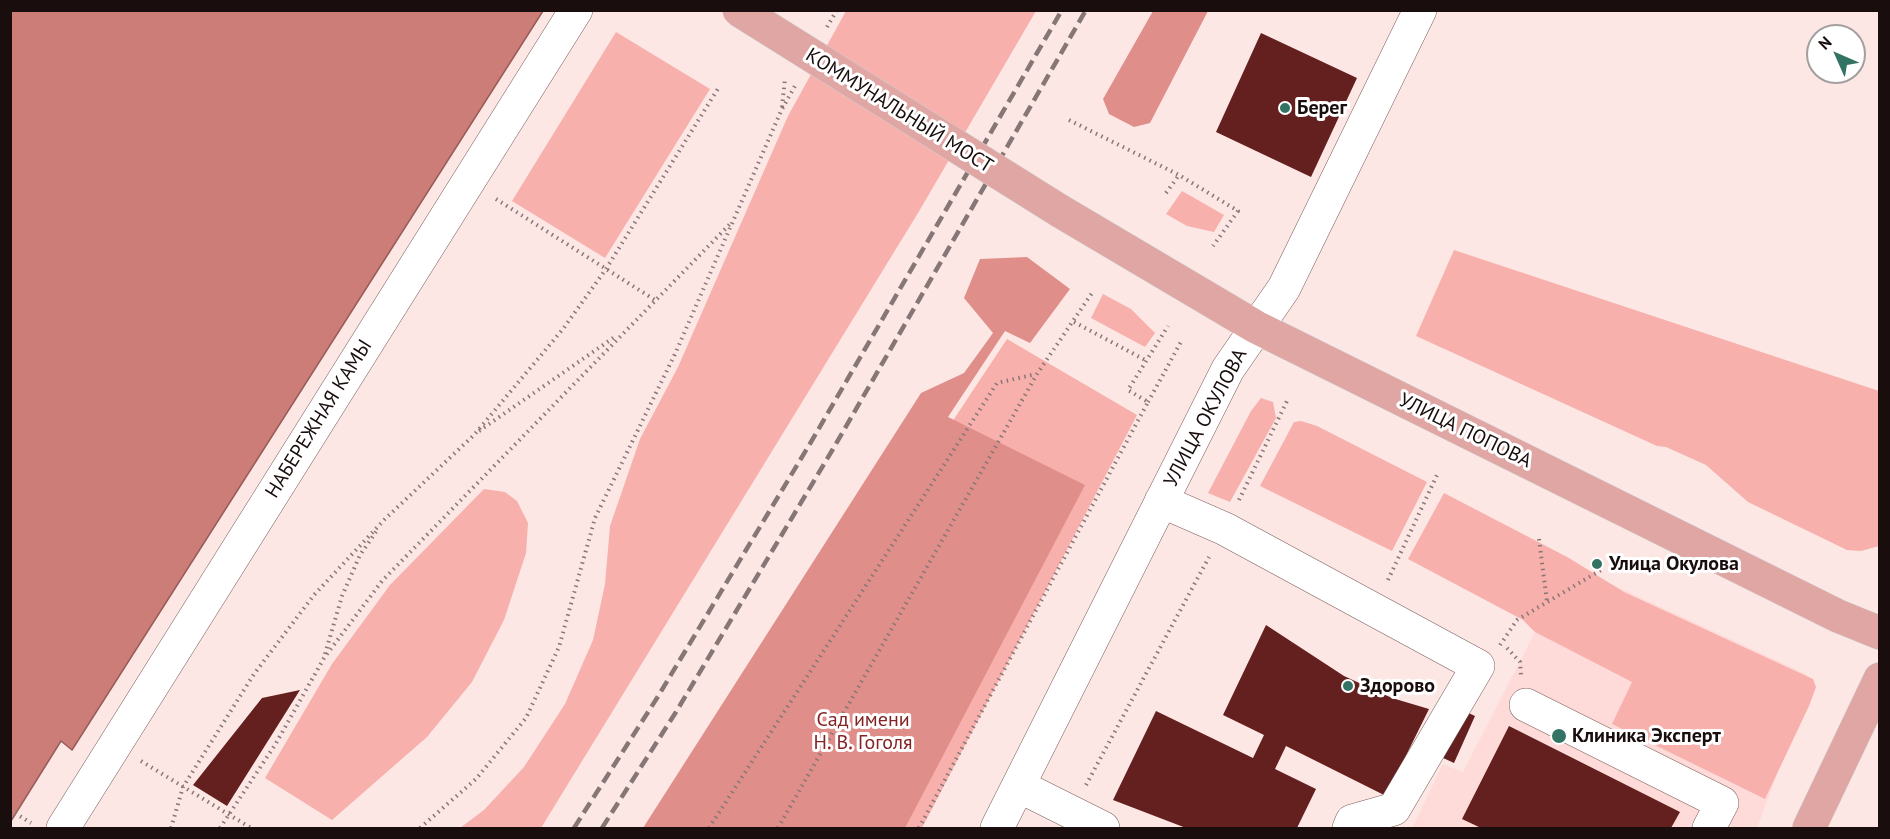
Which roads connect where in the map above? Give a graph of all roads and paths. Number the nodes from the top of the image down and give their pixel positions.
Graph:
1 (576, 10) edge
2 (739, 10) edge
3 (837, 10) edge
4 (1420, 10) edge
5 (825, 30) dead end
6 (798, 81) dead end
7 (718, 87) dead end
8 (1070, 120) dead end
9 (1179, 175) junction
10 (469, 182) junction
11 (1166, 193) dead end
12 (1060, 211) joint
13 (732, 222) junction
14 (1213, 246) dead end
15 (606, 269) junction
16 (1092, 293) dead end
17 (655, 300) junction
18 (1074, 322) junction
19 (1168, 326) dead end
20 (1256, 327) junction
21 (626, 330) junction
22 (1182, 340) dead end
23 (1147, 361) junction
24 (1037, 374) junction
25 (1287, 401) dead end
26 (1148, 402) junction
27 (474, 435) junction
28 (1437, 475) dead end
29 (1161, 501) junction
30 (385, 519) junction
31 (1225, 529) junction
32 (1539, 539) dead end
33 (1601, 570) dead end
34 (1547, 602) junction
35 (1375, 608) junction
36 (1880, 633) edge
37 (324, 658) junction
38 (1478, 666) junction
39 (1880, 680) edge
40 (1526, 705) dead end
41 (115, 745) junction
42 (1019, 786) junction
43 (183, 787) junction
44 (15, 813) dead end
45 (1071, 813) junction
46 (229, 815) junction
47 (47, 826) edge
48 (1816, 826) edge
49 (171, 828) edge
50 (220, 828) edge
51 (251, 828) edge
52 (420, 828) edge
53 (709, 828) edge
54 (778, 828) edge
55 (919, 828) edge
56 (997, 828) edge
57 (1103, 828) edge
58 (1349, 828) edge
59 (1708, 828) edge

1 - 10 street, НАБЕРЕЖНАЯ КАМЫ
2 - 12 main road, КОММУНАЛЬНЫЙ МОСТ, bridge
3 - 5 path
4 - 20 street, УЛИЦА ОКУЛОВА
6 - 13 path
7 - 15 path
8 - 9 path
9 - 11 path
9 - 14 path
10 - 15 path
10 - 41 street, НАБЕРЕЖНАЯ КАМЫ
12 - 20 main road, УЛИЦА ПОПОВА
13 - 17 path
13 - 52 path
15 - 17 path
15 - 27 path
16 - 18 path
17 - 21 path
18 - 23 path
18 - 24 path
19 - 23 path
20 - 29 street, УЛИЦА ОКУЛОВА
20 - 36 main road, УЛИЦА ПОПОВА
21 - 27 path
21 - 37 path
22 - 26 path
23 - 26 path
24 - 53 path
24 - 54 path
25 - 31 path
26 - 55 path
27 - 30 path
28 - 35 path
29 - 31 street
29 - 42 street, УЛИЦА ОКУЛОВА
30 - 37 path
30 - 43 path
31 - 35 street
31 - 45 path
32 - 34 path
33 - 34 path
34 - 38 path
35 - 38 street
37 - 46 path
38 - 58 street
39 - 48 main road
40 - 59 street
41 - 43 path
41 - 47 street, НАБЕРЕЖНАЯ КАМЫ
42 - 45 street
42 - 56 street, УЛИЦА ОКУЛОВА
43 - 46 path
43 - 49 path
44 - 47 path
45 - 57 street
46 - 50 path
46 - 51 path

